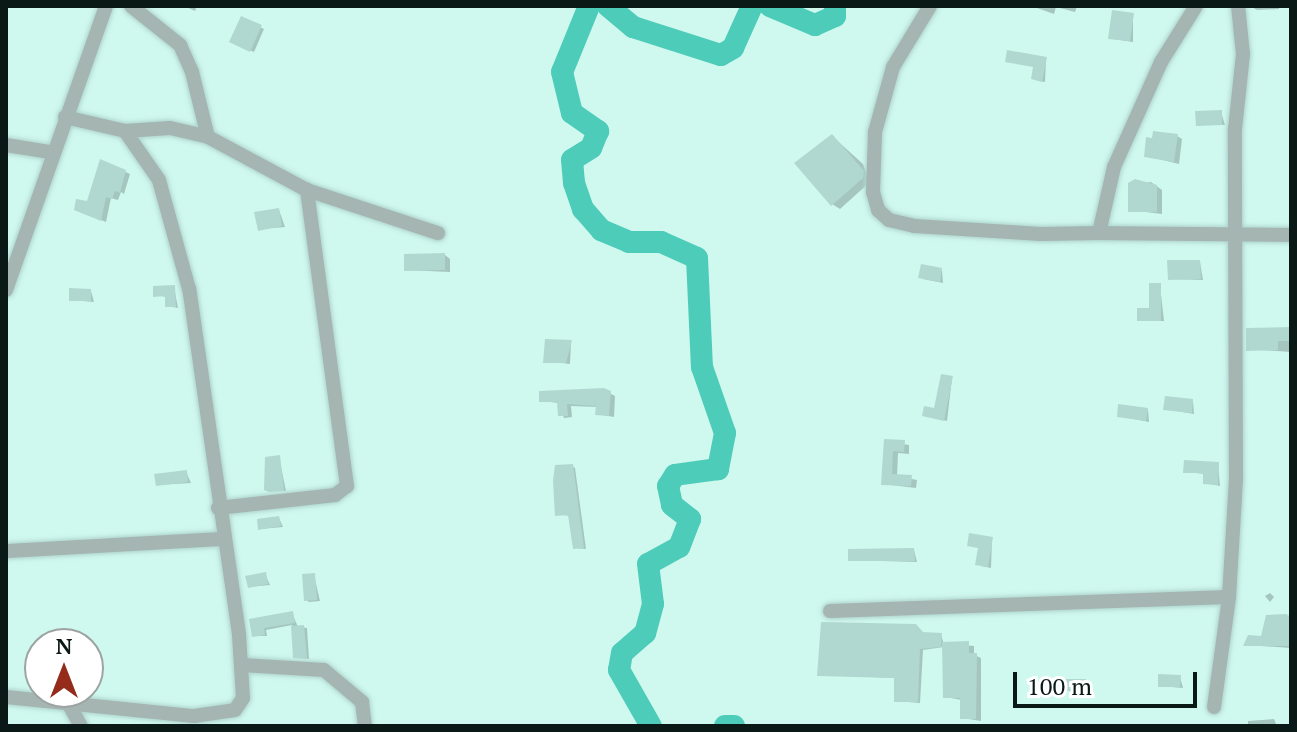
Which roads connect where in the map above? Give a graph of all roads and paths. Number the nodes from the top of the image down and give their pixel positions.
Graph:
1 (106, 6) edge
2 (131, 6) edge
3 (930, 6) edge
4 (1196, 6) edge
5 (1238, 6) edge
6 (65, 117) junction
7 (125, 131) junction
8 (208, 137) junction
9 (6, 145) edge
10 (50, 152) junction
11 (307, 190) junction
12 (438, 233) dead end
13 (1099, 233) junction
14 (1291, 235) edge
15 (1236, 237) junction
16 (6, 290) edge
17 (218, 508) junction
18 (223, 539) junction
19 (6, 551) edge
20 (1229, 597) junction
21 (830, 611) dead end
22 (242, 665) junction
23 (104, 706) edge
24 (1214, 707) dead end
25 (71, 708) edge
26 (81, 726) edge
27 (365, 726) edge

1 - 6 street
2 - 8 street
3 - 13 street
4 - 13 street
5 - 15 street
6 - 7 street
6 - 10 street
7 - 8 street
7 - 17 street
8 - 11 street
9 - 10 street
10 - 16 street
11 - 12 street
11 - 17 street
13 - 15 street
14 - 15 street
15 - 20 street
17 - 18 street
18 - 19 street
18 - 22 street
20 - 21 street
20 - 24 street
22 - 23 street
22 - 27 street
25 - 26 street

